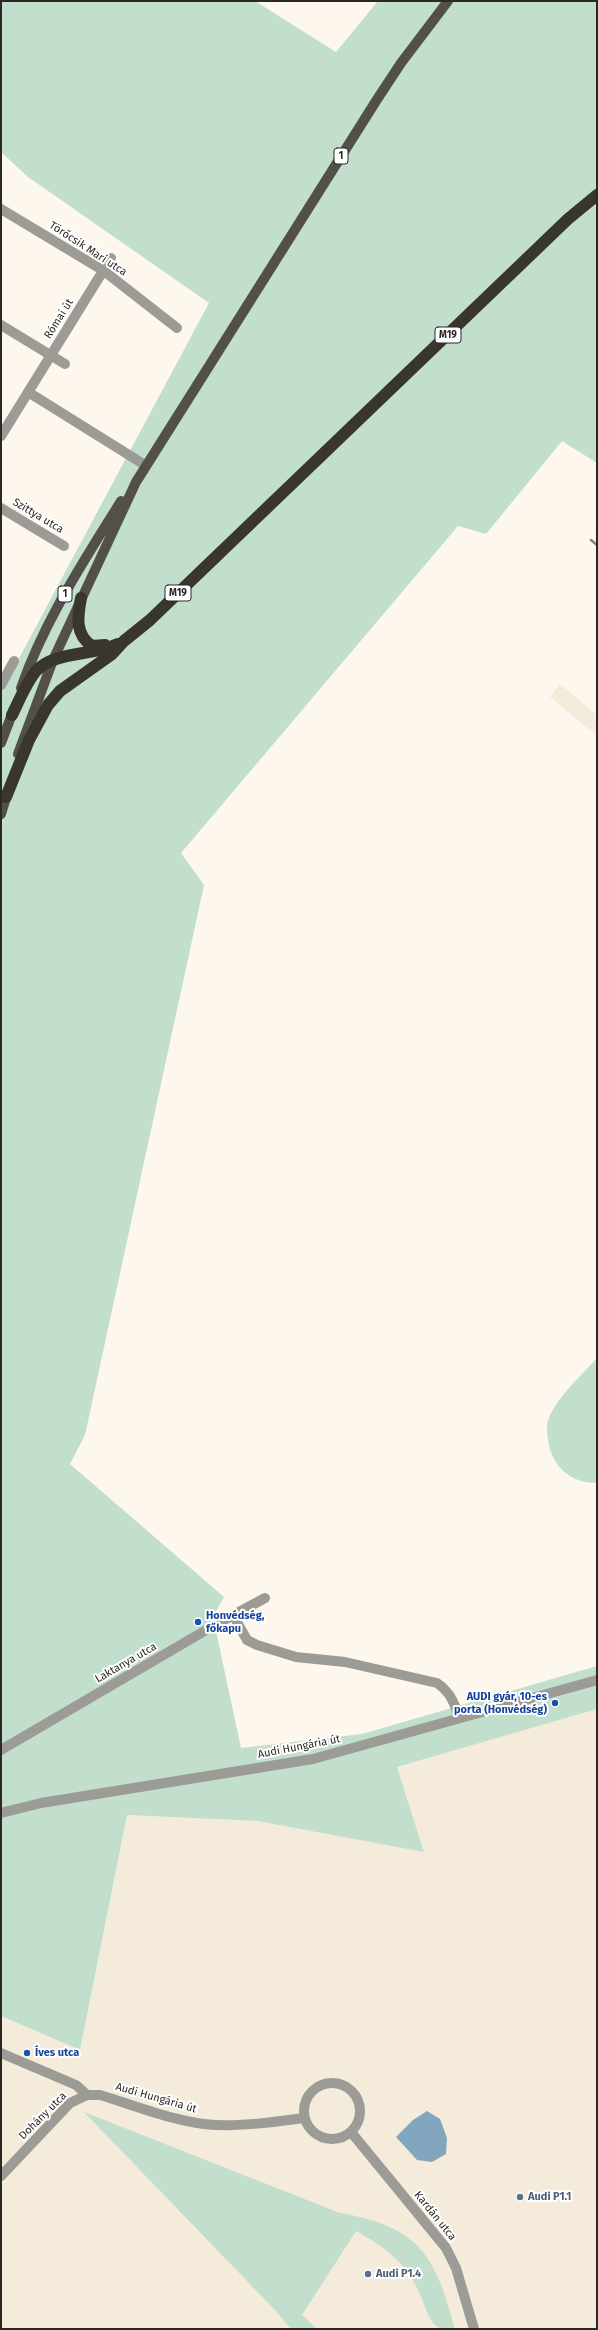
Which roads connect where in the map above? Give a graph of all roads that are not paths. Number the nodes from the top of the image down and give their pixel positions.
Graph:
1 (448, 1) edge
2 (597, 195) edge
3 (1, 209) edge
4 (111, 258) dead end
5 (104, 271) junction
6 (1, 325) edge
7 (178, 328) dead end
8 (51, 355) junction
9 (65, 364) dead end
10 (28, 392) junction
11 (1, 436) edge
12 (145, 465) junction
13 (136, 482) junction
14 (1, 508) edge
15 (64, 546) dead end
16 (81, 598) junction
17 (124, 641) junction
18 (54, 660) junction
19 (14, 661) dead end
20 (1, 685) edge
21 (12, 715) junction
22 (1, 744) edge
23 (6, 797) junction
24 (1, 814) edge
25 (265, 1598) dead end
26 (233, 1615) junction
27 (597, 1680) edge
28 (459, 1717) junction
29 (1, 1750) edge
30 (1, 1813) edge
31 (1, 2052) edge
32 (87, 2095) junction
33 (304, 2118) junction
34 (351, 2132) junction
35 (1, 2176) edge
36 (474, 2329) edge

1 - 12 main road, 1
2 - 17 highway, M19
3 - 5 street, Törőcsik Mari utca
4 - 5 street, Római út
5 - 7 street, Törőcsik Mari utca
5 - 8 street, Római út
6 - 8 street
8 - 9 street
8 - 10 street, Római út
10 - 11 street, Római út
10 - 12 street
12 - 13 main road, 1
13 - 16 main road, 1
13 - 21 main road, 1
14 - 15 street, Szittya utca
16 - 17 highway
16 - 18 main road, 1
17 - 18 highway
17 - 23 highway
18 - 21 highway
18 - 23 main road, 1
19 - 20 street
21 - 22 main road, 1
23 - 24 main road, 1
25 - 26 street, Laktanya utca
26 - 28 street
26 - 29 street, Laktanya utca
27 - 28 street, Audi Hungária út
28 - 30 street, Audi Hungária út
31 - 32 street
32 - 33 street, Audi Hungária út
32 - 35 street, Dohány utca
33 - 34 street
33 - 34 street
34 - 36 street, Kardán utca

